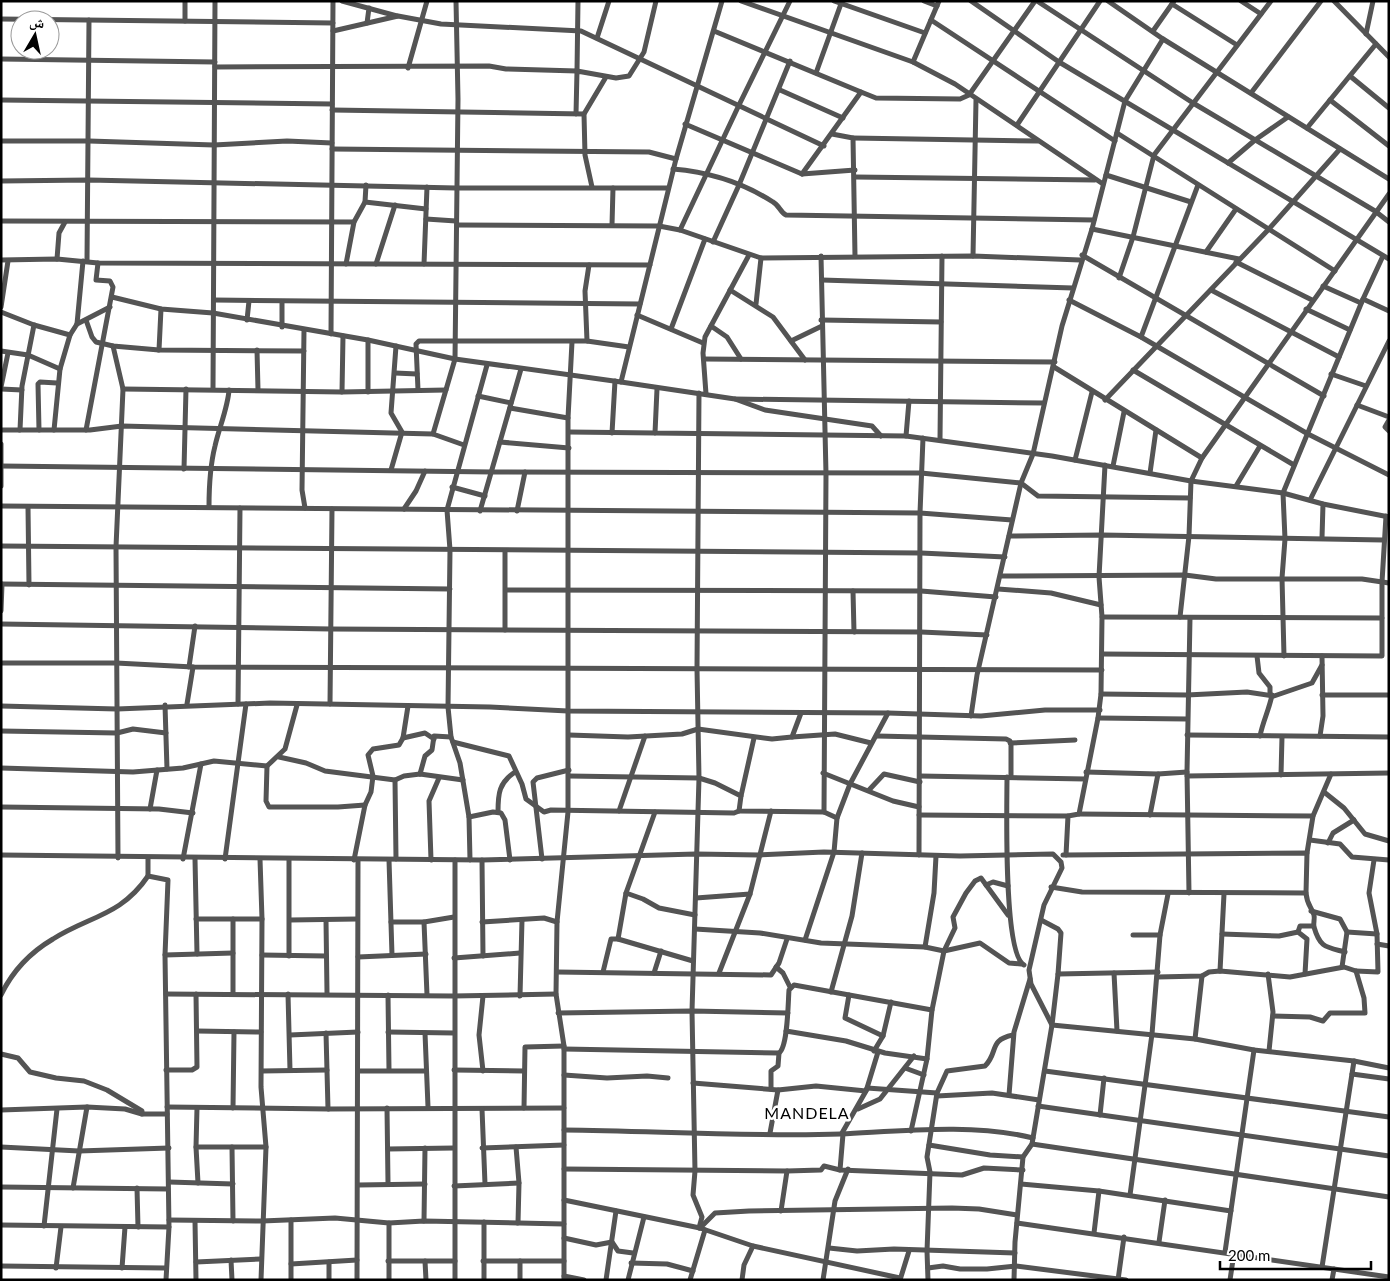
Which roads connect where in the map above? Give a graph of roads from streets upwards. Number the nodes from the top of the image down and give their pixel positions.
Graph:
1 (185, 1) edge
2 (215, 1) edge
3 (333, 1) edge
4 (342, 1) edge
5 (427, 1) edge
6 (456, 1) edge
7 (578, 1) edge
8 (609, 1) edge
9 (722, 1) edge
10 (741, 1) edge
11 (790, 1) edge
12 (834, 1) edge
13 (924, 1) edge
14 (971, 1) edge
15 (1036, 1) edge
16 (1100, 1) edge
17 (1108, 1) edge
18 (1241, 1) edge
19 (1271, 1) edge
20 (1321, 1) edge
21 (1334, 1) edge
22 (1373, 1) edge
23 (654, 2) edge
24 (841, 2) edge
25 (1173, 2) edge
26 (938, 4) edge
27 (369, 8) junction
28 (1261, 14) junction
29 (398, 16) junction
30 (783, 16) junction
31 (1, 19) edge
32 (89, 20) junction
33 (185, 20) junction
34 (931, 20) junction
35 (215, 22) junction
36 (422, 22) junction
37 (333, 23) junction
38 (367, 23) junction
39 (456, 25) junction
40 (577, 30) junction
41 (1013, 30) junction
42 (1081, 30) junction
43 (714, 31) junction
44 (1153, 31) junction
45 (333, 32) junction
46 (830, 33) junction
47 (925, 34) junction
48 (1366, 34) junction
49 (597, 38) junction
50 (1163, 39) junction
51 (1376, 44) junction
52 (1237, 45) junction
53 (765, 51) junction
54 (1, 58) edge
55 (1389, 58) edge
56 (89, 60) junction
57 (641, 60) junction
58 (993, 60) junction
59 (790, 61) junction
60 (913, 62) junction
61 (1059, 62) junction
62 (215, 64) junction
63 (332, 65) junction
64 (408, 68) junction
65 (456, 68) junction
66 (1143, 70) junction
67 (577, 71) junction
68 (816, 73) junction
69 (1217, 73) junction
70 (1350, 76) junction
71 (606, 77) junction
72 (698, 84) junction
73 (780, 90) junction
74 (1040, 90) junction
75 (861, 92) junction
76 (1251, 93) junction
77 (969, 94) junction
78 (1, 100) edge
79 (976, 100) junction
80 (1330, 100) junction
81 (1125, 101) junction
82 (89, 102) junction
83 (1193, 103) junction
84 (215, 104) junction
85 (739, 105) junction
86 (332, 107) junction
87 (1389, 108) edge
88 (457, 112) junction
89 (576, 114) junction
90 (584, 114) junction
91 (1288, 117) junction
92 (767, 118) junction
93 (844, 118) junction
94 (685, 124) junction
95 (1017, 125) junction
96 (1307, 128) junction
97 (1173, 129) junction
98 (1117, 133) junction
99 (832, 134) junction
100 (853, 138) junction
101 (974, 138) junction
102 (723, 139) junction
103 (1255, 140) junction
104 (1, 141) edge
105 (89, 141) junction
106 (1038, 141) junction
107 (1115, 141) junction
108 (214, 145) junction
109 (332, 146) junction
110 (824, 146) junction
111 (1389, 146) edge
112 (456, 149) junction
113 (1340, 150) junction
114 (585, 152) junction
115 (753, 152) junction
116 (1154, 155) junction
117 (676, 159) junction
118 (1228, 163) junction
119 (673, 169) junction
120 (855, 170) junction
121 (707, 172) junction
122 (802, 174) junction
123 (1106, 175) junction
124 (1317, 176) junction
125 (855, 177) junction
126 (973, 179) junction
127 (1389, 179) edge
128 (89, 180) junction
129 (1096, 180) junction
130 (1, 181) edge
131 (214, 183) junction
132 (332, 184) junction
133 (1104, 184) junction
134 (739, 185) junction
135 (1198, 185) junction
136 (366, 186) junction
137 (1146, 186) junction
138 (427, 187) junction
139 (592, 187) junction
140 (456, 188) junction
141 (613, 188) junction
142 (668, 188) junction
143 (1389, 194) edge
144 (1293, 201) junction
145 (365, 202) junction
146 (1191, 202) junction
147 (395, 205) junction
148 (426, 209) junction
149 (1236, 209) junction
150 (1375, 211) junction
151 (855, 216) junction
152 (974, 217) junction
153 (426, 220) junction
154 (1094, 220) junction
155 (1, 221) edge
156 (88, 221) junction
157 (65, 222) junction
158 (354, 222) junction
159 (1389, 222) edge
160 (214, 223) junction
161 (332, 223) junction
162 (456, 223) junction
163 (612, 225) junction
164 (660, 226) junction
165 (1092, 229) junction
166 (680, 230) junction
167 (1268, 230) junction
168 (1133, 237) junction
169 (704, 239) junction
170 (1356, 240) junction
171 (713, 242) junction
172 (1176, 245) junction
173 (1206, 252) junction
174 (749, 255) junction
175 (821, 256) junction
176 (855, 256) junction
177 (942, 256) junction
178 (973, 256) junction
179 (1383, 256) junction
180 (762, 258) junction
181 (1081, 258) junction
182 (57, 259) junction
183 (1389, 259) edge
184 (1, 260) edge
185 (8, 261) junction
186 (85, 261) junction
187 (1237, 261) junction
188 (214, 262) junction
189 (98, 263) junction
190 (332, 264) junction
191 (346, 264) junction
192 (376, 264) junction
193 (424, 264) junction
194 (457, 264) junction
195 (588, 265) junction
196 (650, 265) junction
197 (1335, 271) junction
198 (1119, 278) junction
199 (822, 280) junction
200 (941, 283) junction
201 (1323, 286) junction
202 (1073, 288) junction
203 (730, 290) junction
204 (1211, 290) junction
205 (2, 292) edge
206 (112, 297) junction
207 (1155, 297) junction
208 (214, 300) junction
209 (1069, 300) junction
210 (1312, 300) junction
211 (249, 301) junction
212 (1362, 301) junction
213 (282, 302) junction
214 (331, 303) junction
215 (586, 303) junction
216 (456, 304) junction
217 (640, 304) junction
218 (756, 304) junction
219 (1, 307) edge
220 (110, 308) junction
221 (161, 309) junction
222 (1306, 309) junction
223 (1389, 311) edge
224 (1, 312) edge
225 (213, 313) junction
226 (637, 315) junction
227 (1186, 316) junction
228 (86, 320) junction
229 (247, 320) junction
230 (941, 322) junction
231 (822, 323) junction
232 (77, 324) junction
233 (34, 326) junction
234 (282, 326) junction
235 (711, 326) junction
236 (671, 328) junction
237 (304, 330) junction
238 (1350, 330) junction
239 (1289, 332) junction
240 (332, 334) junction
241 (70, 335) junction
242 (343, 336) junction
243 (1141, 336) junction
244 (368, 340) junction
245 (456, 341) junction
246 (791, 341) junction
247 (1389, 341) edge
248 (572, 342) junction
249 (587, 342) junction
250 (703, 343) junction
251 (101, 344) junction
252 (114, 346) junction
253 (396, 346) junction
254 (1156, 346) junction
255 (629, 347) junction
256 (1387, 348) edge
257 (159, 350) junction
258 (213, 350) junction
259 (258, 350) junction
260 (416, 350) junction
261 (1, 351) edge
262 (304, 351) junction
263 (8, 353) junction
264 (28, 355) junction
265 (1339, 357) junction
266 (704, 359) junction
267 (741, 359) junction
268 (455, 360) junction
269 (805, 360) junction
270 (822, 360) junction
271 (941, 362) junction
272 (1054, 364) junction
273 (1267, 364) junction
274 (487, 365) junction
275 (60, 369) junction
276 (521, 370) junction
277 (1133, 370) junction
278 (395, 373) junction
279 (417, 374) junction
280 (1331, 374) junction
281 (570, 375) junction
282 (618, 382) junction
283 (57, 383) junction
284 (1366, 386) junction
285 (1, 388) edge
286 (123, 389) junction
287 (186, 389) junction
288 (213, 389) junction
289 (657, 389) junction
290 (22, 390) junction
291 (229, 390) junction
292 (258, 390) junction
293 (418, 390) junction
294 (446, 390) junction
295 (303, 391) junction
296 (342, 392) junction
297 (368, 392) junction
298 (394, 392) junction
299 (1092, 392) junction
300 (699, 393) junction
301 (706, 394) junction
302 (478, 396) junction
303 (1245, 396) junction
304 (1324, 396) junction
305 (735, 399) junction
306 (1105, 400) junction
307 (909, 401) junction
308 (941, 401) junction
309 (824, 402) junction
310 (1044, 403) junction
311 (511, 405) junction
312 (1357, 405) junction
313 (1124, 412) junction
314 (568, 418) junction
315 (1389, 419) edge
316 (824, 420) junction
317 (122, 426) junction
318 (1224, 426) junction
319 (185, 428) junction
320 (219, 429) junction
321 (1, 430) edge
322 (20, 430) junction
323 (39, 430) junction
324 (54, 430) junction
325 (86, 430) junction
326 (303, 430) junction
327 (1156, 430) junction
328 (1389, 431) edge
329 (402, 432) junction
330 (569, 432) junction
331 (612, 432) junction
332 (655, 433) junction
333 (433, 434) junction
334 (699, 434) junction
335 (824, 434) junction
336 (1308, 434) junction
337 (881, 436) junction
338 (906, 436) junction
339 (923, 438) junction
340 (940, 439) junction
341 (500, 442) junction
342 (1, 444) edge
343 (464, 445) junction
344 (1260, 446) junction
345 (569, 448) junction
346 (1336, 449) junction
347 (1033, 454) junction
348 (1202, 458) junction
349 (1075, 460) junction
350 (1105, 465) junction
351 (1294, 465) junction
352 (1, 466) edge
353 (1113, 466) junction
354 (120, 468) junction
355 (184, 469) junction
356 (210, 469) junction
357 (302, 469) junction
358 (391, 470) junction
359 (425, 471) junction
360 (456, 472) junction
361 (492, 472) junction
362 (525, 472) junction
363 (568, 472) junction
364 (698, 472) junction
365 (922, 473) junction
366 (1150, 473) junction
367 (826, 474) junction
368 (1389, 475) edge
369 (1191, 481) junction
370 (1021, 483) junction
371 (1, 486) edge
372 (1236, 486) junction
373 (452, 487) junction
374 (1283, 493) junction
375 (485, 496) junction
376 (1103, 496) junction
377 (1190, 498) junction
378 (1310, 500) junction
379 (1323, 504) junction
380 (1, 506) edge
381 (28, 507) junction
382 (118, 507) junction
383 (209, 508) junction
384 (240, 508) junction
385 (305, 508) junction
386 (332, 509) junction
387 (404, 509) junction
388 (447, 510) junction
389 (480, 511) junction
390 (517, 511) junction
391 (569, 512) junction
392 (698, 512) junction
393 (826, 512) junction
394 (920, 513) junction
395 (1387, 517) edge
396 (1012, 520) junction
397 (1102, 535) junction
398 (1009, 536) junction
399 (1189, 536) junction
400 (1322, 538) junction
401 (1285, 539) junction
402 (1384, 540) junction
403 (1, 546) edge
404 (28, 546) junction
405 (116, 547) junction
406 (240, 549) junction
407 (331, 549) junction
408 (450, 550) junction
409 (1386, 550) edge
410 (505, 551) junction
411 (569, 551) junction
412 (698, 551) junction
413 (826, 552) junction
414 (921, 553) junction
415 (1005, 558) junction
416 (1185, 574) junction
417 (1001, 576) junction
418 (1099, 576) junction
419 (1282, 578) junction
420 (1382, 582) junction
421 (1389, 583) edge
422 (2, 584) edge
423 (29, 585) junction
424 (116, 586) junction
425 (240, 588) junction
426 (998, 588) junction
427 (331, 589) junction
428 (450, 589) junction
429 (506, 590) junction
430 (568, 591) junction
431 (853, 591) junction
432 (921, 591) junction
433 (697, 592) junction
434 (825, 592) junction
435 (996, 597) junction
436 (1101, 605) junction
437 (1, 611) edge
438 (1284, 616) junction
439 (1102, 617) junction
440 (1180, 617) junction
441 (1190, 618) junction
442 (1382, 618) junction
443 (1, 624) edge
444 (116, 626) junction
445 (195, 626) junction
446 (240, 626) junction
447 (331, 629) junction
448 (449, 630) junction
449 (505, 630) junction
450 (568, 630) junction
451 (697, 630) junction
452 (825, 632) junction
453 (854, 632) junction
454 (921, 632) junction
455 (987, 634) junction
456 (1102, 654) junction
457 (1188, 656) junction
458 (1257, 656) junction
459 (1284, 656) junction
460 (1322, 656) junction
461 (1382, 656) junction
462 (1389, 656) edge
463 (1, 663) edge
464 (116, 663) junction
465 (1322, 665) junction
466 (191, 667) junction
467 (239, 667) junction
468 (330, 667) junction
469 (449, 668) junction
470 (569, 668) junction
471 (696, 669) junction
472 (824, 670) junction
473 (1102, 670) junction
474 (920, 671) junction
475 (979, 671) junction
476 (1101, 694) junction
477 (1188, 695) junction
478 (1271, 695) junction
479 (1322, 695) junction
480 (1389, 695) edge
481 (187, 704) junction
482 (238, 704) junction
483 (246, 704) junction
484 (330, 704) junction
485 (165, 705) junction
486 (297, 705) junction
487 (1, 706) edge
488 (408, 706) junction
489 (448, 707) junction
490 (117, 708) junction
491 (1100, 710) junction
492 (568, 711) junction
493 (698, 712) junction
494 (801, 713) junction
495 (823, 713) junction
496 (888, 713) junction
497 (920, 715) junction
498 (971, 716) junction
499 (1098, 718) junction
500 (1187, 719) junction
501 (698, 729) junction
502 (1, 731) edge
503 (166, 732) junction
504 (117, 733) junction
505 (1187, 734) junction
506 (568, 735) junction
507 (645, 736) junction
508 (824, 736) junction
509 (877, 736) junction
510 (1260, 736) junction
511 (1320, 736) junction
512 (1389, 736) edge
513 (792, 737) junction
514 (1282, 737) junction
515 (403, 738) junction
516 (754, 738) junction
517 (920, 738) junction
518 (434, 739) junction
519 (452, 740) junction
520 (1075, 740) dead end
521 (870, 743) junction
522 (1010, 743) junction
523 (279, 757) junction
524 (238, 763) junction
525 (201, 764) junction
526 (267, 766) junction
527 (1, 768) edge
528 (167, 769) junction
529 (117, 770) junction
530 (157, 770) junction
531 (515, 772) junction
532 (1086, 772) junction
533 (569, 773) junction
534 (823, 773) junction
535 (420, 774) junction
536 (1158, 774) junction
537 (1187, 774) junction
538 (1330, 774) junction
539 (1389, 774) edge
540 (1281, 775) junction
541 (373, 776) junction
542 (630, 777) junction
543 (1009, 777) junction
544 (439, 778) junction
545 (699, 778) junction
546 (920, 779) junction
547 (1085, 779) junction
548 (395, 780) junction
549 (463, 780) junction
550 (850, 784) junction
551 (868, 790) junction
552 (1324, 792) junction
553 (741, 796) junction
554 (365, 805) junction
555 (1, 807) edge
556 (919, 807) junction
557 (536, 808) junction
558 (150, 809) junction
559 (118, 810) junction
560 (619, 811) junction
561 (739, 811) junction
562 (771, 811) junction
563 (498, 812) junction
564 (568, 812) junction
565 (656, 812) junction
566 (824, 812) junction
567 (192, 813) junction
568 (698, 813) junction
569 (1079, 814) junction
570 (919, 815) junction
571 (1150, 815) junction
572 (1189, 815) junction
573 (1007, 816) junction
574 (1068, 816) junction
575 (1313, 816) junction
576 (469, 817) junction
577 (838, 818) junction
578 (1354, 820) junction
579 (1310, 840) junction
580 (1389, 841) edge
581 (1328, 843) junction
582 (834, 852) junction
583 (862, 853) junction
584 (1307, 853) junction
585 (696, 854) junction
586 (1, 855) edge
587 (919, 855) junction
588 (1008, 855) junction
589 (1066, 855) junction
590 (1188, 855) junction
591 (641, 856) junction
592 (759, 856) junction
593 (936, 856) junction
594 (1057, 856) junction
595 (118, 858) junction
596 (148, 858) junction
597 (563, 858) junction
598 (183, 859) junction
599 (195, 859) junction
600 (225, 859) junction
601 (260, 859) junction
602 (289, 859) junction
603 (396, 859) junction
604 (542, 859) junction
605 (356, 860) junction
606 (389, 860) junction
607 (431, 860) junction
608 (455, 860) junction
609 (470, 860) junction
610 (482, 860) junction
611 (510, 860) junction
612 (1374, 860) junction
613 (1389, 860) edge
614 (148, 876) junction
615 (986, 885) junction
616 (1008, 886) junction
617 (1051, 888) junction
618 (626, 893) junction
619 (1189, 893) junction
620 (1306, 893) junction
621 (750, 894) junction
622 (1168, 894) junction
623 (1224, 894) junction
624 (696, 898) junction
625 (1311, 910) junction
626 (695, 915) junction
627 (1008, 915) junction
628 (454, 917) junction
629 (196, 919) junction
630 (233, 919) junction
631 (262, 919) junction
632 (357, 919) junction
633 (290, 920) junction
634 (326, 920) junction
635 (522, 920) junction
636 (1041, 920) junction
637 (391, 922) junction
638 (424, 922) junction
639 (482, 922) junction
640 (557, 922) junction
641 (1314, 926) junction
642 (695, 929) junction
643 (736, 931) junction
644 (1298, 932) junction
645 (1347, 932) junction
646 (1222, 934) junction
647 (1377, 934) junction
648 (1134, 935) dead end
649 (1160, 935) junction
650 (618, 939) junction
651 (787, 939) junction
652 (805, 940) junction
653 (844, 944) junction
654 (1377, 944) junction
655 (1389, 946) edge
656 (925, 947) junction
657 (661, 951) junction
658 (944, 951) junction
659 (1345, 952) junction
660 (233, 953) junction
661 (520, 953) junction
662 (197, 954) junction
663 (262, 954) junction
664 (426, 954) junction
665 (392, 955) junction
666 (165, 956) junction
667 (289, 956) junction
668 (326, 956) junction
669 (483, 956) junction
670 (358, 957) junction
671 (454, 958) junction
672 (693, 961) junction
673 (1021, 964) junction
674 (1029, 965) junction
675 (776, 967) junction
676 (1342, 967) junction
677 (1356, 971) junction
678 (557, 972) junction
679 (603, 972) junction
680 (1220, 972) junction
681 (654, 973) junction
682 (719, 973) junction
683 (1114, 973) junction
684 (693, 974) junction
685 (1058, 974) junction
686 (1268, 974) junction
687 (1305, 974) junction
688 (1158, 975) junction
689 (1202, 976) junction
690 (1030, 979) junction
691 (790, 987) junction
692 (831, 992) junction
693 (166, 994) junction
694 (196, 994) junction
695 (233, 994) junction
696 (261, 994) junction
697 (288, 994) junction
698 (327, 994) junction
699 (556, 994) junction
700 (1, 995) edge
701 (357, 995) junction
702 (388, 995) junction
703 (427, 995) junction
704 (849, 995) junction
705 (453, 996) junction
706 (483, 996) junction
707 (520, 996) junction
708 (891, 1002) junction
709 (932, 1010) junction
710 (692, 1011) junction
711 (558, 1012) junction
712 (788, 1013) junction
713 (1273, 1016) junction
714 (1052, 1025) junction
715 (197, 1031) junction
716 (786, 1031) junction
717 (1117, 1031) junction
718 (234, 1032) junction
719 (261, 1032) junction
720 (358, 1032) junction
721 (388, 1032) junction
722 (326, 1033) junction
723 (424, 1033) junction
724 (454, 1033) junction
725 (1152, 1034) junction
726 (290, 1035) junction
727 (1013, 1035) junction
728 (883, 1036) junction
729 (1195, 1039) junction
730 (564, 1047) junction
731 (1254, 1050) junction
732 (876, 1051) junction
733 (694, 1052) junction
734 (1269, 1052) junction
735 (779, 1053) junction
736 (1, 1054) edge
737 (914, 1056) junction
738 (927, 1059) junction
739 (1354, 1061) junction
740 (905, 1068) junction
741 (1389, 1068) edge
742 (166, 1070) junction
743 (290, 1070) junction
744 (327, 1070) junction
745 (388, 1070) junction
746 (454, 1070) junction
747 (262, 1071) junction
748 (358, 1071) junction
749 (425, 1071) junction
750 (483, 1071) junction
751 (524, 1071) junction
752 (1045, 1071) junction
753 (1352, 1074) junction
754 (564, 1075) junction
755 (924, 1075) junction
756 (668, 1078) dead end
757 (1104, 1078) junction
758 (1389, 1079) edge
759 (693, 1083) junction
760 (1145, 1084) junction
761 (771, 1088) junction
762 (890, 1088) junction
763 (867, 1089) junction
764 (778, 1090) junction
765 (921, 1092) junction
766 (937, 1095) junction
767 (1009, 1095) junction
768 (1247, 1099) junction
769 (1039, 1103) junction
770 (87, 1107) junction
771 (167, 1107) junction
772 (57, 1108) junction
773 (197, 1108) junction
774 (232, 1108) junction
775 (263, 1108) junction
776 (387, 1108) junction
777 (428, 1108) junction
778 (453, 1108) junction
779 (524, 1108) junction
780 (564, 1108) junction
781 (328, 1109) junction
782 (357, 1109) junction
783 (482, 1109) junction
784 (858, 1109) junction
785 (1, 1110) edge
786 (1346, 1110) junction
787 (142, 1114) junction
788 (167, 1114) junction
789 (1100, 1115) junction
790 (1389, 1117) edge
791 (1140, 1121) junction
792 (564, 1130) junction
793 (911, 1131) junction
794 (932, 1131) junction
795 (694, 1132) junction
796 (770, 1133) junction
797 (842, 1134) junction
798 (1242, 1135) junction
799 (1033, 1141) junction
800 (564, 1145) junction
801 (929, 1145) junction
802 (196, 1147) junction
803 (232, 1147) junction
804 (266, 1147) junction
805 (516, 1147) junction
806 (1, 1148) edge
807 (169, 1148) junction
808 (425, 1148) junction
809 (454, 1148) junction
810 (482, 1148) junction
811 (388, 1149) junction
812 (1340, 1149) junction
813 (52, 1150) junction
814 (79, 1151) junction
815 (1389, 1156) edge
816 (1022, 1157) junction
817 (1135, 1158) junction
818 (564, 1169) junction
819 (848, 1169) junction
820 (840, 1170) junction
821 (1023, 1170) junction
822 (695, 1171) junction
823 (787, 1171) junction
824 (930, 1172) junction
825 (1236, 1174) junction
826 (169, 1182) junction
827 (198, 1183) junction
828 (388, 1183) junction
829 (519, 1183) junction
830 (233, 1184) junction
831 (358, 1184) junction
832 (424, 1184) junction
833 (485, 1184) junction
834 (1021, 1184) junction
835 (454, 1186) junction
836 (1, 1187) edge
837 (48, 1187) junction
838 (73, 1188) junction
839 (137, 1188) junction
840 (168, 1189) junction
841 (1334, 1189) junction
842 (1099, 1191) junction
843 (1130, 1195) junction
844 (1389, 1197) edge
845 (564, 1200) junction
846 (1164, 1200) junction
847 (834, 1209) junction
848 (929, 1209) junction
849 (780, 1210) junction
850 (616, 1211) junction
851 (1231, 1211) junction
852 (1017, 1215) junction
853 (644, 1217) junction
854 (169, 1220) junction
855 (291, 1220) junction
856 (196, 1221) junction
857 (233, 1221) junction
858 (262, 1221) junction
859 (358, 1221) junction
860 (424, 1221) junction
861 (454, 1222) junction
862 (484, 1222) junction
863 (389, 1223) junction
864 (518, 1223) junction
865 (1017, 1223) junction
866 (564, 1224) junction
867 (1, 1225) edge
868 (44, 1226) junction
869 (61, 1227) junction
870 (125, 1227) junction
871 (138, 1227) junction
872 (169, 1227) junction
873 (701, 1229) junction
874 (1094, 1233) junction
875 (1124, 1237) junction
876 (564, 1238) junction
877 (612, 1242) junction
878 (1159, 1242) junction
879 (752, 1246) junction
880 (829, 1248) junction
881 (909, 1251) junction
882 (927, 1251) junction
883 (1225, 1252) junction
884 (633, 1253) junction
885 (1015, 1253) junction
886 (1234, 1253) junction
887 (260, 1258) junction
888 (231, 1260) junction
889 (357, 1260) junction
890 (388, 1261) junction
891 (425, 1261) junction
892 (455, 1261) junction
893 (483, 1261) junction
894 (520, 1261) junction
895 (564, 1261) junction
896 (196, 1262) junction
897 (328, 1262) junction
898 (827, 1262) junction
899 (631, 1263) junction
900 (291, 1264) junction
901 (1, 1266) edge
902 (1016, 1266) junction
903 (1322, 1267) junction
904 (56, 1268) junction
905 (122, 1268) junction
906 (165, 1268) junction
907 (928, 1268) junction
908 (1334, 1269) junction
909 (693, 1271) junction
910 (1078, 1273) junction
911 (1389, 1277) edge
912 (564, 1278) edge
913 (900, 1279) edge
914 (1118, 1279) edge
915 (166, 1280) edge
916 (196, 1280) edge
917 (232, 1280) edge
918 (261, 1280) edge
919 (291, 1280) edge
920 (329, 1280) edge
921 (357, 1280) edge
922 (388, 1280) edge
923 (426, 1280) edge
924 (455, 1280) edge
925 (484, 1280) edge
926 (520, 1280) edge
927 (584, 1280) edge
928 (606, 1280) edge
929 (628, 1280) edge
930 (690, 1280) edge
931 (742, 1280) edge
932 (823, 1280) edge
933 (928, 1280) edge
934 (1014, 1280) edge
935 (1077, 1280) edge
936 (1126, 1280) edge
937 (1230, 1280) edge
938 (1332, 1280) edge

1 - 33 street
2 - 35 street
3 - 37 street
4 - 27 street
5 - 36 street
6 - 39 street
7 - 40 street
8 - 49 street
9 - 43 street
10 - 30 street
11 - 30 street
12 - 24 street
13 - 26 street
14 - 41 street
15 - 41 street
15 - 42 street
16 - 42 street
17 - 44 street
18 - 28 street
19 - 28 street
20 - 76 street
21 - 48 street
22 - 48 street
23 - 57 street
24 - 46 street
24 - 47 street
25 - 44 street
25 - 52 street
26 - 34 street
27 - 29 street
27 - 38 street
28 - 52 street
29 - 36 street
29 - 38 street
30 - 46 street
30 - 53 street
31 - 32 street
32 - 33 street
32 - 56 street
33 - 35 street
34 - 47 street
34 - 58 street
35 - 37 street
35 - 62 street
36 - 39 street
36 - 64 street
37 - 45 street
38 - 45 street
39 - 40 street
39 - 65 street
40 - 49 street
40 - 67 street
41 - 58 street
41 - 61 street
42 - 61 street
42 - 66 street
43 - 53 street
43 - 72 street
44 - 50 street
45 - 63 street
46 - 60 street
46 - 68 street
47 - 60 street
48 - 51 street
49 - 57 street
50 - 66 street
50 - 69 street
51 - 55 street
51 - 70 street
52 - 69 street
53 - 59 street
53 - 85 street
54 - 56 street
56 - 62 street
56 - 82 street
57 - 71 street
57 - 72 street
58 - 74 street
58 - 77 street
59 - 68 street
59 - 73 street
60 - 77 street
61 - 74 street
61 - 81 street
62 - 63 street
62 - 84 street
63 - 64 street
63 - 86 street
64 - 65 street
65 - 67 street
65 - 88 street
66 - 81 street
66 - 83 street
67 - 71 street
67 - 89 street
68 - 75 street
69 - 76 street
69 - 83 street
70 - 80 street
70 - 87 street
71 - 90 street
72 - 85 street
72 - 94 street
73 - 92 street
73 - 93 street
74 - 95 street
74 - 107 street
75 - 77 street
75 - 93 street
76 - 91 street
77 - 79 street
78 - 82 street
79 - 95 street
79 - 101 street
80 - 96 street
80 - 111 street
81 - 97 street
81 - 98 street
82 - 84 street
82 - 105 street
83 - 97 street
83 - 103 street
84 - 86 street
84 - 108 street
85 - 92 street
85 - 102 street
86 - 88 street
86 - 109 street
88 - 89 street
88 - 112 street
89 - 90 street
90 - 114 street
91 - 96 street
91 - 103 street
92 - 110 street
92 - 115 street
93 - 99 street
94 - 102 street
94 - 117 street
95 - 106 street
96 - 113 street
97 - 116 street
97 - 118 street
98 - 107 street
98 - 116 street
99 - 100 street
99 - 110 street
100 - 101 street
100 - 120 street
101 - 106 street
101 - 126 street
102 - 115 street
102 - 121 street
103 - 118 street
103 - 124 street
104 - 105 street
105 - 108 street
105 - 128 street
106 - 129 street
107 - 123 street
108 - 109 street
108 - 131 street
109 - 112 street
109 - 132 street
110 - 122 street
112 - 114 street
112 - 140 street
113 - 124 street
113 - 127 street
114 - 117 street
114 - 139 street
115 - 122 street
115 - 134 street
116 - 135 street
116 - 137 street
117 - 119 street
118 - 144 street
119 - 121 street
119 - 142 street
120 - 122 street
120 - 125 street
121 - 134 street
121 - 166 street
123 - 133 street
123 - 137 street
124 - 144 street
124 - 150 street
125 - 126 street
125 - 151 street
126 - 129 street
126 - 152 street
128 - 130 street
128 - 131 street
128 - 156 street
129 - 133 street
131 - 132 street
131 - 160 street
132 - 136 street
132 - 161 street
133 - 154 street
134 - 151 street
134 - 171 street
135 - 146 street
135 - 149 street
136 - 138 street
136 - 145 street
137 - 146 street
137 - 168 street
138 - 140 street
138 - 148 street
139 - 140 street
139 - 141 street
140 - 162 street
141 - 142 street
141 - 163 street
142 - 164 street
143 - 150 street
144 - 167 street
144 - 170 street
145 - 147 street
145 - 158 street
146 - 172 street
147 - 148 street
147 - 192 street
148 - 153 street
149 - 167 street
149 - 173 street
150 - 159 street
150 - 170 street
151 - 152 street
151 - 176 street
152 - 154 street
152 - 178 street
153 - 162 street
153 - 193 street
154 - 165 street
155 - 157 street
156 - 157 street
156 - 160 street
156 - 186 street
157 - 182 street
158 - 161 street
158 - 191 street
160 - 161 street
160 - 188 street
161 - 190 street
162 - 163 street
162 - 194 street
163 - 164 street
164 - 166 street
164 - 196 street
165 - 168 street
165 - 181 street
166 - 169 street
167 - 187 street
167 - 197 street
168 - 172 street
168 - 198 street
169 - 171 street
169 - 236 street
170 - 179 street
170 - 197 street
171 - 174 street
172 - 173 street
172 - 207 street
173 - 187 street
174 - 180 street
174 - 203 street
175 - 176 street
175 - 180 street
175 - 199 street
176 - 177 street
177 - 178 street
177 - 200 street
178 - 181 street
179 - 183 street
179 - 212 street
180 - 218 street
181 - 198 street
181 - 202 street
182 - 185 street
182 - 186 street
184 - 185 street
185 - 205 street
186 - 189 street
186 - 232 street
187 - 204 street
187 - 210 street
188 - 189 street
188 - 190 street
188 - 208 street
189 - 206 street
190 - 191 street
190 - 214 street
191 - 192 street
192 - 193 street
193 - 194 street
194 - 195 street
194 - 216 street
195 - 196 street
195 - 215 street
196 - 217 street
197 - 201 street
198 - 207 street
199 - 200 street
199 - 231 street
200 - 202 street
200 - 230 street
201 - 210 street
201 - 212 street
202 - 209 street
203 - 218 street
203 - 235 street
204 - 227 street
204 - 239 street
205 - 219 street
206 - 220 street
206 - 221 street
207 - 227 street
207 - 243 street
208 - 211 street
208 - 225 street
209 - 243 street
209 - 272 street
210 - 222 street
211 - 213 street
211 - 229 street
212 - 223 street
212 - 238 street
213 - 214 street
213 - 234 street
214 - 216 street
214 - 240 street
215 - 216 street
215 - 217 street
215 - 249 street
216 - 245 street
217 - 226 street
218 - 246 street
220 - 228 street
220 - 251 street
221 - 225 street
221 - 257 street
222 - 238 street
222 - 239 street
224 - 233 street
225 - 229 street
225 - 258 street
226 - 236 street
226 - 255 street
227 - 254 street
227 - 273 street
228 - 232 street
228 - 251 street
229 - 234 street
230 - 231 street
230 - 271 street
231 - 246 street
231 - 270 street
232 - 241 street
233 - 241 street
233 - 264 street
234 - 237 street
235 - 250 street
235 - 267 street
236 - 250 street
237 - 240 street
237 - 262 street
238 - 265 street
239 - 265 street
239 - 273 street
240 - 242 street
241 - 275 street
242 - 244 street
242 - 296 street
243 - 254 street
244 - 253 street
244 - 297 street
245 - 248 street
245 - 260 street
245 - 268 street
246 - 269 street
247 - 256 street
248 - 249 street
248 - 281 street
249 - 255 street
250 - 266 street
251 - 252 street
251 - 325 street
252 - 257 street
252 - 286 street
253 - 260 street
253 - 278 street
254 - 277 street
254 - 303 street
255 - 282 street
256 - 284 street
257 - 258 street
258 - 259 street
258 - 288 street
259 - 262 street
259 - 292 street
260 - 268 street
260 - 279 street
261 - 263 street
262 - 295 street
263 - 264 street
263 - 285 street
264 - 275 street
264 - 290 street
265 - 280 street
266 - 267 street
266 - 301 street
267 - 269 street
268 - 274 street
268 - 294 street
269 - 270 street
270 - 271 street
270 - 309 street
271 - 272 street
271 - 308 street
272 - 299 street
272 - 310 street
273 - 303 street
273 - 304 street
274 - 276 street
274 - 302 street
275 - 283 street
276 - 281 street
276 - 311 street
277 - 306 street
277 - 318 street
278 - 279 street
278 - 298 street
279 - 293 street
280 - 284 street
280 - 304 street
281 - 282 street
281 - 314 street
282 - 289 street
282 - 331 street
283 - 323 street
283 - 324 street
284 - 312 street
285 - 290 street
286 - 287 street
286 - 317 street
287 - 288 street
287 - 319 street
288 - 291 street
289 - 300 street
289 - 332 street
290 - 322 street
291 - 292 street
291 - 320 street
292 - 295 street
293 - 294 street
293 - 298 street
294 - 333 street
295 - 296 street
295 - 326 street
296 - 297 street
297 - 298 street
298 - 329 street
299 - 306 street
299 - 349 street
300 - 301 street
300 - 334 street
301 - 305 street
302 - 311 street
302 - 343 street
303 - 318 street
303 - 336 street
304 - 336 street
305 - 309 street
305 - 316 street
306 - 313 street
307 - 308 street
307 - 309 street
307 - 338 street
308 - 310 street
308 - 340 street
309 - 316 street
310 - 347 street
311 - 314 street
311 - 341 street
312 - 315 street
312 - 346 street
313 - 327 street
313 - 353 street
314 - 330 street
315 - 328 street
316 - 335 street
316 - 337 street
317 - 319 street
317 - 325 street
317 - 354 street
318 - 344 street
318 - 348 street
319 - 320 street
319 - 355 street
320 - 326 street
320 - 356 street
321 - 322 street
322 - 323 street
323 - 324 street
324 - 325 street
326 - 329 street
326 - 357 street
327 - 348 street
327 - 366 street
329 - 333 street
329 - 358 street
330 - 331 street
330 - 345 street
331 - 332 street
332 - 334 street
333 - 343 street
334 - 335 street
334 - 364 street
335 - 337 street
335 - 367 street
336 - 346 street
336 - 351 street
337 - 338 street
338 - 339 street
339 - 340 street
339 - 365 street
340 - 347 street
341 - 345 street
341 - 361 street
342 - 352 street
343 - 360 street
344 - 351 street
344 - 372 street
345 - 363 street
346 - 368 street
346 - 378 street
347 - 349 street
347 - 370 street
348 - 369 street
349 - 350 street
350 - 353 street
350 - 376 street
351 - 374 street
352 - 354 street
352 - 371 street
353 - 366 street
354 - 355 street
354 - 382 street
355 - 356 street
356 - 357 street
356 - 383 street
357 - 358 street
357 - 385 street
358 - 359 street
359 - 360 street
359 - 387 street
360 - 361 street
360 - 373 street
361 - 362 street
361 - 375 street
362 - 363 street
362 - 390 street
363 - 364 street
363 - 391 street
364 - 367 street
364 - 392 street
365 - 367 street
365 - 370 street
365 - 394 street
366 - 369 street
367 - 393 street
369 - 372 street
369 - 377 street
370 - 376 street
370 - 396 street
372 - 374 street
373 - 375 street
373 - 388 street
374 - 378 street
374 - 401 street
375 - 389 street
376 - 377 street
376 - 397 street
377 - 399 street
378 - 379 street
379 - 395 street
379 - 400 street
380 - 381 street
381 - 382 street
381 - 404 street
382 - 383 street
382 - 405 street
383 - 384 street
384 - 385 street
384 - 406 street
385 - 386 street
386 - 387 street
386 - 407 street
387 - 388 street
388 - 389 street
388 - 408 street
389 - 390 street
390 - 391 street
391 - 392 street
391 - 411 street
392 - 393 street
392 - 412 street
393 - 394 street
393 - 413 street
394 - 396 street
394 - 414 street
395 - 402 street
396 - 398 street
397 - 398 street
397 - 399 street
397 - 418 street
398 - 415 street
399 - 401 street
399 - 416 street
400 - 401 street
400 - 402 street
401 - 419 street
402 - 409 street
403 - 404 street
404 - 405 street
404 - 423 street
405 - 406 street
405 - 424 street
406 - 407 street
406 - 425 street
407 - 408 street
407 - 427 street
408 - 410 street
408 - 428 street
409 - 420 street
410 - 411 street
410 - 429 street
411 - 412 street
411 - 430 street
412 - 413 street
412 - 433 street
413 - 414 street
413 - 434 street
414 - 415 street
414 - 432 street
415 - 417 street
416 - 418 street
416 - 419 street
416 - 440 street
417 - 418 street
417 - 426 street
418 - 436 street
419 - 420 street
419 - 438 street
420 - 421 street
420 - 442 street
422 - 423 street
422 - 437 street
423 - 424 street
424 - 425 street
424 - 444 street
425 - 427 street
425 - 446 street
426 - 435 street
426 - 436 street
427 - 428 street
427 - 447 street
428 - 448 street
429 - 430 street
429 - 449 street
430 - 433 street
430 - 450 street
431 - 432 street
431 - 434 street
431 - 453 street
432 - 435 street
432 - 454 street
433 - 434 street
433 - 451 street
434 - 452 street
435 - 455 street
436 - 439 street
438 - 441 street
438 - 442 street
438 - 459 street
439 - 440 street
439 - 456 street
440 - 441 street
441 - 457 street
442 - 461 street
443 - 444 street
444 - 445 street
444 - 464 street
445 - 446 street
445 - 466 street
446 - 447 street
446 - 467 street
447 - 448 street
447 - 468 street
448 - 449 street
448 - 469 street
449 - 450 street
450 - 451 street
450 - 470 street
451 - 452 street
451 - 471 street
452 - 453 street
452 - 472 street
453 - 454 street
454 - 455 street
454 - 474 street
455 - 475 street
456 - 457 street
456 - 473 street
457 - 458 street
457 - 477 street
458 - 459 street
458 - 478 street
459 - 460 street
460 - 461 street
460 - 465 street
461 - 462 street
463 - 464 street
464 - 466 street
464 - 490 street
465 - 478 street
465 - 479 street
466 - 467 street
466 - 481 street
467 - 468 street
467 - 482 street
468 - 469 street
468 - 484 street
469 - 470 street
469 - 489 street
470 - 471 street
470 - 492 street
471 - 472 street
471 - 493 street
472 - 474 street
472 - 495 street
473 - 475 street
473 - 476 street
474 - 475 street
474 - 497 street
475 - 498 street
476 - 477 street
476 - 491 street
477 - 478 street
477 - 500 street
478 - 510 street
479 - 480 street
479 - 511 street
481 - 482 street
481 - 485 street
482 - 483 street
483 - 486 street
483 - 524 street
484 - 486 street
484 - 488 street
485 - 490 street
485 - 503 street
486 - 523 street
487 - 490 street
488 - 489 street
488 - 515 street
489 - 492 street
489 - 519 street
490 - 504 street
491 - 498 street
491 - 499 street
492 - 493 street
492 - 506 street
493 - 494 street
493 - 501 street
494 - 495 street
494 - 513 street
495 - 496 street
495 - 508 street
496 - 497 street
496 - 509 street
497 - 498 street
497 - 517 street
499 - 500 street
499 - 532 street
500 - 505 street
501 - 507 street
501 - 516 street
501 - 545 street
502 - 504 street
503 - 504 street
503 - 528 street
504 - 529 street
505 - 510 street
505 - 537 street
506 - 507 street
506 - 533 street
507 - 542 street
508 - 513 street
508 - 521 street
508 - 534 street
509 - 517 street
509 - 521 street
510 - 514 street
511 - 512 street
511 - 514 street
513 - 516 street
514 - 540 street
515 - 518 street
515 - 541 street
516 - 553 street
517 - 522 street
517 - 546 street
518 - 519 street
518 - 535 street
519 - 531 street
519 - 549 street
520 - 522 street
521 - 550 street
522 - 543 street
523 - 526 street
523 - 541 street
524 - 525 street
524 - 526 street
524 - 600 street
525 - 528 street
525 - 567 street
526 - 554 street
527 - 529 street
528 - 530 street
529 - 530 street
529 - 559 street
530 - 558 street
531 - 557 street
531 - 563 street
532 - 536 street
532 - 547 street
533 - 542 street
533 - 557 street
533 - 564 street
534 - 550 street
534 - 566 street
535 - 544 street
535 - 548 street
536 - 537 street
536 - 571 street
537 - 540 street
537 - 572 street
538 - 539 street
538 - 540 street
538 - 552 street
541 - 548 street
541 - 554 street
542 - 545 street
542 - 560 street
543 - 546 street
543 - 547 street
543 - 573 street
544 - 549 street
544 - 607 street
545 - 553 street
545 - 568 street
546 - 551 street
546 - 556 street
547 - 569 street
548 - 603 street
549 - 576 street
550 - 551 street
550 - 577 street
551 - 556 street
552 - 575 street
552 - 578 street
553 - 561 street
554 - 605 street
555 - 559 street
556 - 570 street
557 - 564 street
557 - 604 street
558 - 559 street
558 - 567 street
559 - 595 street
560 - 564 street
560 - 565 street
561 - 562 street
561 - 568 street
562 - 566 street
562 - 592 street
563 - 576 street
563 - 611 street
564 - 597 street
565 - 568 street
565 - 591 street
566 - 577 street
567 - 598 street
568 - 585 street
569 - 571 street
569 - 574 street
570 - 573 street
570 - 587 street
571 - 572 street
572 - 575 street
572 - 590 street
573 - 574 street
573 - 588 street
574 - 589 street
575 - 579 street
576 - 609 street
577 - 582 street
578 - 580 street
578 - 581 street
579 - 581 street
579 - 584 street
581 - 612 street
582 - 583 street
582 - 592 street
582 - 652 street
583 - 587 street
583 - 653 street
584 - 590 street
584 - 620 street
585 - 591 street
585 - 592 street
585 - 624 street
586 - 595 street
587 - 593 street
588 - 593 street
588 - 594 street
588 - 616 street
589 - 590 street
589 - 594 street
590 - 619 street
591 - 597 street
591 - 618 street
592 - 621 street
593 - 656 street
594 - 617 street
595 - 596 street
596 - 598 street
596 - 614 street
597 - 604 street
597 - 640 street
598 - 599 street
599 - 600 street
599 - 629 street
600 - 601 street
601 - 602 street
601 - 631 street
602 - 605 street
602 - 633 street
603 - 606 street
603 - 607 street
604 - 611 street
605 - 606 street
605 - 632 street
606 - 637 street
607 - 608 street
608 - 609 street
608 - 628 street
609 - 610 street
610 - 611 street
610 - 639 street
612 - 613 street
612 - 647 street
614 - 666 street
614 - 700 street
615 - 616 street
615 - 627 street
615 - 658 street
616 - 627 street
617 - 622 street
617 - 636 street
618 - 626 street
618 - 650 street
619 - 622 street
619 - 623 street
620 - 623 street
620 - 625 street
621 - 624 street
621 - 643 street
622 - 649 street
623 - 646 street
624 - 626 street
625 - 641 street
625 - 645 street
626 - 642 street
627 - 673 street
628 - 638 street
628 - 671 street
629 - 630 street
629 - 662 street
630 - 631 street
630 - 660 street
631 - 663 street
632 - 634 street
632 - 670 street
633 - 634 street
633 - 667 street
634 - 668 street
635 - 639 street
635 - 640 street
635 - 661 street
636 - 674 street
636 - 685 street
637 - 638 street
637 - 665 street
638 - 664 street
639 - 669 street
640 - 678 street
641 - 644 street
641 - 659 street
642 - 643 street
642 - 672 street
643 - 651 street
643 - 682 street
644 - 646 street
644 - 687 street
645 - 647 street
645 - 659 street
646 - 680 street
647 - 654 street
648 - 649 street
649 - 688 street
650 - 657 street
650 - 679 street
651 - 652 street
651 - 675 street
652 - 653 street
653 - 656 street
653 - 692 street
654 - 655 street
654 - 677 street
656 - 658 street
657 - 672 street
657 - 681 street
658 - 673 street
658 - 709 street
659 - 676 street
660 - 662 street
660 - 695 street
661 - 669 street
661 - 707 street
662 - 666 street
663 - 667 street
663 - 696 street
664 - 665 street
664 - 703 street
665 - 670 street
666 - 693 street
667 - 668 street
668 - 698 street
669 - 671 street
670 - 701 street
671 - 705 street
672 - 684 street
673 - 674 street
674 - 690 street
675 - 682 street
675 - 691 street
676 - 677 street
676 - 687 street
677 - 713 street
678 - 679 street
678 - 699 street
679 - 681 street
680 - 686 street
680 - 689 street
681 - 684 street
682 - 684 street
683 - 685 street
683 - 688 street
683 - 717 street
684 - 710 street
685 - 714 street
686 - 687 street
686 - 713 street
688 - 689 street
688 - 725 street
689 - 729 street
690 - 714 street
690 - 727 street
691 - 692 street
691 - 712 street
692 - 704 street
693 - 694 street
693 - 742 street
694 - 695 street
694 - 715 street
695 - 696 street
696 - 697 street
696 - 719 street
697 - 698 street
697 - 726 street
698 - 701 street
699 - 707 street
699 - 711 street
701 - 702 street
701 - 720 street
702 - 703 street
702 - 721 street
703 - 705 street
704 - 708 street
704 - 728 street
705 - 706 street
705 - 724 street
706 - 707 street
706 - 750 street
708 - 709 street
708 - 728 street
709 - 738 street
710 - 711 street
710 - 712 street
710 - 733 street
711 - 730 street
712 - 716 street
713 - 734 street
714 - 717 street
714 - 752 street
715 - 718 street
715 - 742 street
716 - 732 street
716 - 735 street
717 - 725 street
718 - 719 street
718 - 774 street
719 - 747 street
720 - 722 street
720 - 748 street
721 - 723 street
721 - 745 street
722 - 726 street
722 - 744 street
723 - 724 street
723 - 749 street
724 - 746 street
725 - 729 street
725 - 760 street
726 - 743 street
727 - 766 street
727 - 767 street
728 - 732 street
729 - 731 street
730 - 733 street
730 - 751 street
730 - 754 street
731 - 734 street
731 - 768 street
732 - 737 street
732 - 763 street
733 - 735 street
733 - 759 street
734 - 739 street
735 - 761 street
736 - 787 street
737 - 738 street
737 - 740 street
738 - 755 street
739 - 741 street
739 - 753 street
740 - 755 street
740 - 762 street
742 - 771 street
743 - 744 street
743 - 747 street
744 - 781 street
745 - 748 street
745 - 749 street
746 - 750 street
746 - 778 street
747 - 775 street
748 - 782 street
749 - 777 street
750 - 751 street
751 - 779 street
752 - 757 street
752 - 769 street
753 - 758 street
753 - 786 street
754 - 756 street
754 - 780 street
755 - 765 street
757 - 760 street
757 - 789 street
759 - 761 street
759 - 795 street
760 - 768 street
760 - 791 street
761 - 764 street
762 - 763 street
762 - 765 street
762 - 784 street
763 - 764 street
763 - 784 street
764 - 796 street
765 - 766 street
765 - 793 street
766 - 767 street
766 - 794 street
767 - 769 street
768 - 786 street
768 - 798 street
769 - 789 street
769 - 799 street
770 - 772 street
770 - 787 street
770 - 814 street
771 - 773 street
771 - 788 street
772 - 785 street
772 - 813 street
773 - 774 street
773 - 802 street
774 - 775 street
775 - 781 street
775 - 804 street
776 - 777 street
776 - 782 street
776 - 811 street
777 - 778 street
778 - 783 street
778 - 809 street
779 - 780 street
779 - 783 street
780 - 792 street
781 - 782 street
782 - 831 street
783 - 810 street
784 - 797 street
786 - 790 street
786 - 812 street
787 - 788 street
788 - 807 street
789 - 791 street
791 - 798 street
791 - 817 street
792 - 795 street
792 - 800 street
793 - 794 street
793 - 797 street
794 - 799 street
794 - 801 street
795 - 796 street
795 - 822 street
796 - 797 street
797 - 820 street
798 - 812 street
798 - 825 street
799 - 816 street
799 - 817 street
800 - 805 street
800 - 818 street
801 - 816 street
801 - 824 street
802 - 803 street
802 - 827 street
803 - 804 street
803 - 830 street
804 - 858 street
805 - 810 street
805 - 829 street
806 - 813 street
807 - 814 street
807 - 826 street
808 - 809 street
808 - 811 street
808 - 832 street
809 - 835 street
810 - 833 street
811 - 828 street
812 - 815 street
812 - 841 street
813 - 814 street
813 - 837 street
814 - 838 street
816 - 821 street
817 - 825 street
817 - 843 street
818 - 822 street
818 - 845 street
819 - 820 street
819 - 824 street
819 - 847 street
820 - 823 street
821 - 824 street
821 - 834 street
822 - 823 street
822 - 873 street
823 - 849 street
824 - 848 street
825 - 841 street
825 - 851 street
826 - 827 street
826 - 840 street
827 - 830 street
828 - 831 street
828 - 832 street
829 - 833 street
829 - 864 street
830 - 857 street
831 - 859 street
832 - 860 street
833 - 835 street
834 - 842 street
834 - 852 street
835 - 861 street
836 - 837 street
837 - 838 street
837 - 868 street
838 - 839 street
839 - 840 street
839 - 871 street
840 - 854 street
841 - 844 street
841 - 903 street
842 - 843 street
842 - 874 street
843 - 846 street
845 - 850 street
845 - 866 street
846 - 851 street
846 - 878 street
847 - 848 street
847 - 849 street
847 - 880 street
848 - 852 street
848 - 882 street
849 - 873 street
850 - 853 street
850 - 877 street
851 - 883 street
852 - 865 street
853 - 873 street
853 - 884 street
854 - 856 street
854 - 872 street
855 - 858 street
855 - 859 street
855 - 900 street
856 - 857 street
856 - 896 street
857 - 858 street
858 - 887 street
859 - 863 street
859 - 889 street
860 - 861 street
860 - 863 street
861 - 862 street
861 - 892 street
862 - 864 street
862 - 893 street
863 - 890 street
864 - 866 street
865 - 874 street
865 - 885 street
866 - 876 street
867 - 868 street
868 - 869 street
869 - 870 street
869 - 904 street
870 - 871 street
870 - 905 street
871 - 872 street
872 - 906 street
873 - 879 street
873 - 909 street
874 - 875 street
875 - 878 street
875 - 914 street
876 - 877 street
876 - 895 street
877 - 884 street
877 - 928 street
878 - 883 street
879 - 898 street
879 - 931 street
880 - 881 street
880 - 898 street
881 - 882 street
881 - 913 street
882 - 885 street
882 - 907 street
883 - 886 street
884 - 899 street
885 - 902 street
886 - 903 street
886 - 937 street
887 - 888 street
887 - 918 street
888 - 896 street
888 - 917 street
889 - 897 street
889 - 921 street
890 - 891 street
890 - 922 street
891 - 892 street
891 - 923 street
892 - 924 street
893 - 894 street
893 - 925 street
894 - 895 street
894 - 926 street
895 - 912 street
896 - 916 street
897 - 900 street
897 - 920 street
898 - 913 street
898 - 932 street
899 - 909 street
899 - 929 street
900 - 919 street
901 - 904 street
902 - 907 street
902 - 910 street
902 - 934 street
903 - 908 street
904 - 905 street
905 - 906 street
906 - 915 street
907 - 933 street
908 - 911 street
908 - 938 street
909 - 930 street
910 - 914 street
910 - 935 street
912 - 927 street
914 - 936 street

